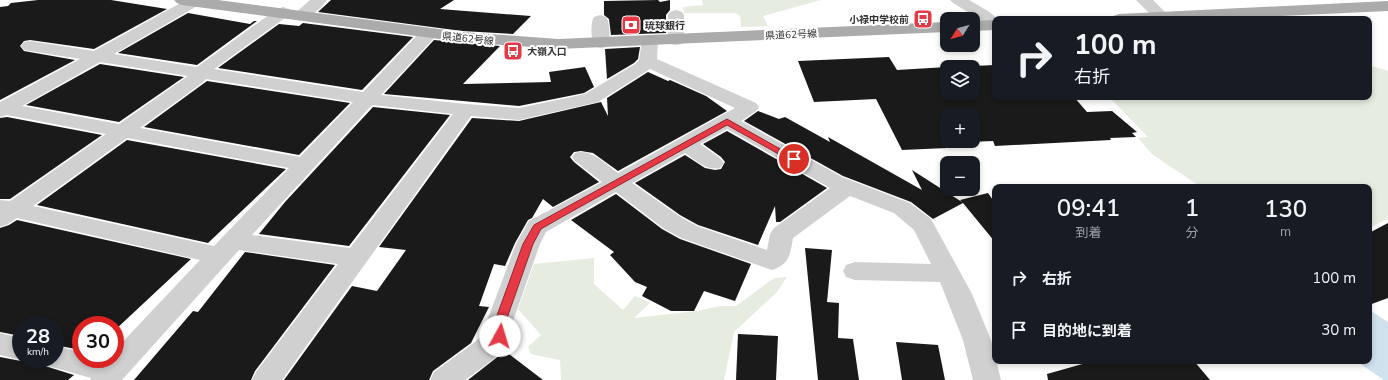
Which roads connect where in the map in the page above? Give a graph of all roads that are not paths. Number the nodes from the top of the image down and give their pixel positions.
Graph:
1 (318, 0) edge
2 (958, 0) edge
3 (1144, 0) edge
4 (188, 1) edge
5 (1388, 6) edge
6 (292, 14) junction
7 (676, 15) dead end
8 (1161, 16) edge
9 (1183, 16) edge
10 (600, 20) dead end
11 (992, 22) edge
12 (992, 25) edge
13 (980, 26) edge
14 (940, 27) edge
15 (428, 34) junction
16 (676, 40) junction
17 (601, 43) junction
18 (30, 46) dead end
19 (649, 52) junction
20 (98, 56) junction
21 (202, 73) junction
22 (367, 99) junction
23 (1, 109) edge
24 (466, 110) junction
25 (727, 121) junction
26 (123, 131) junction
27 (686, 144) junction
28 (582, 157) dead end
29 (713, 163) dead end
30 (305, 165) junction
31 (618, 182) junction
32 (846, 188) junction
33 (4, 212) edge
34 (226, 249) junction
35 (357, 258) junction
36 (855, 271) dead end
37 (949, 273) junction
38 (986, 339) edge
39 (0, 344) edge
40 (12, 347) edge
41 (64, 360) edge
42 (108, 376) edge
43 (266, 380) edge
44 (444, 380) edge
45 (987, 380) edge

1 - 6 street
2 - 11 street
3 - 8 street
4 - 6 main road, 県道62号線
4 - 20 street
5 - 9 main road
6 - 15 main road, 県道62号線
6 - 21 street
7 - 16 street
10 - 17 street
12 - 13 main road
14 - 16 main road, 県道62号線
15 - 17 main road, 県道62号線
15 - 22 street
16 - 19 main road, 県道62号線
17 - 19 main road, 県道62号線
18 - 20 street
19 - 24 street
19 - 25 street
20 - 21 street
20 - 23 street
21 - 22 street
21 - 26 street
22 - 24 street
22 - 30 street
23 - 26 street
24 - 35 street
25 - 27 street
25 - 32 street
26 - 30 street
26 - 33 street
27 - 29 street
27 - 31 street
28 - 31 street
30 - 34 street
31 - 32 street
31 - 44 street
32 - 37 street
33 - 34 street
34 - 35 street
34 - 42 street
35 - 43 street
36 - 37 street
37 - 38 street
38 - 45 street
39 - 40 street
41 - 42 street

